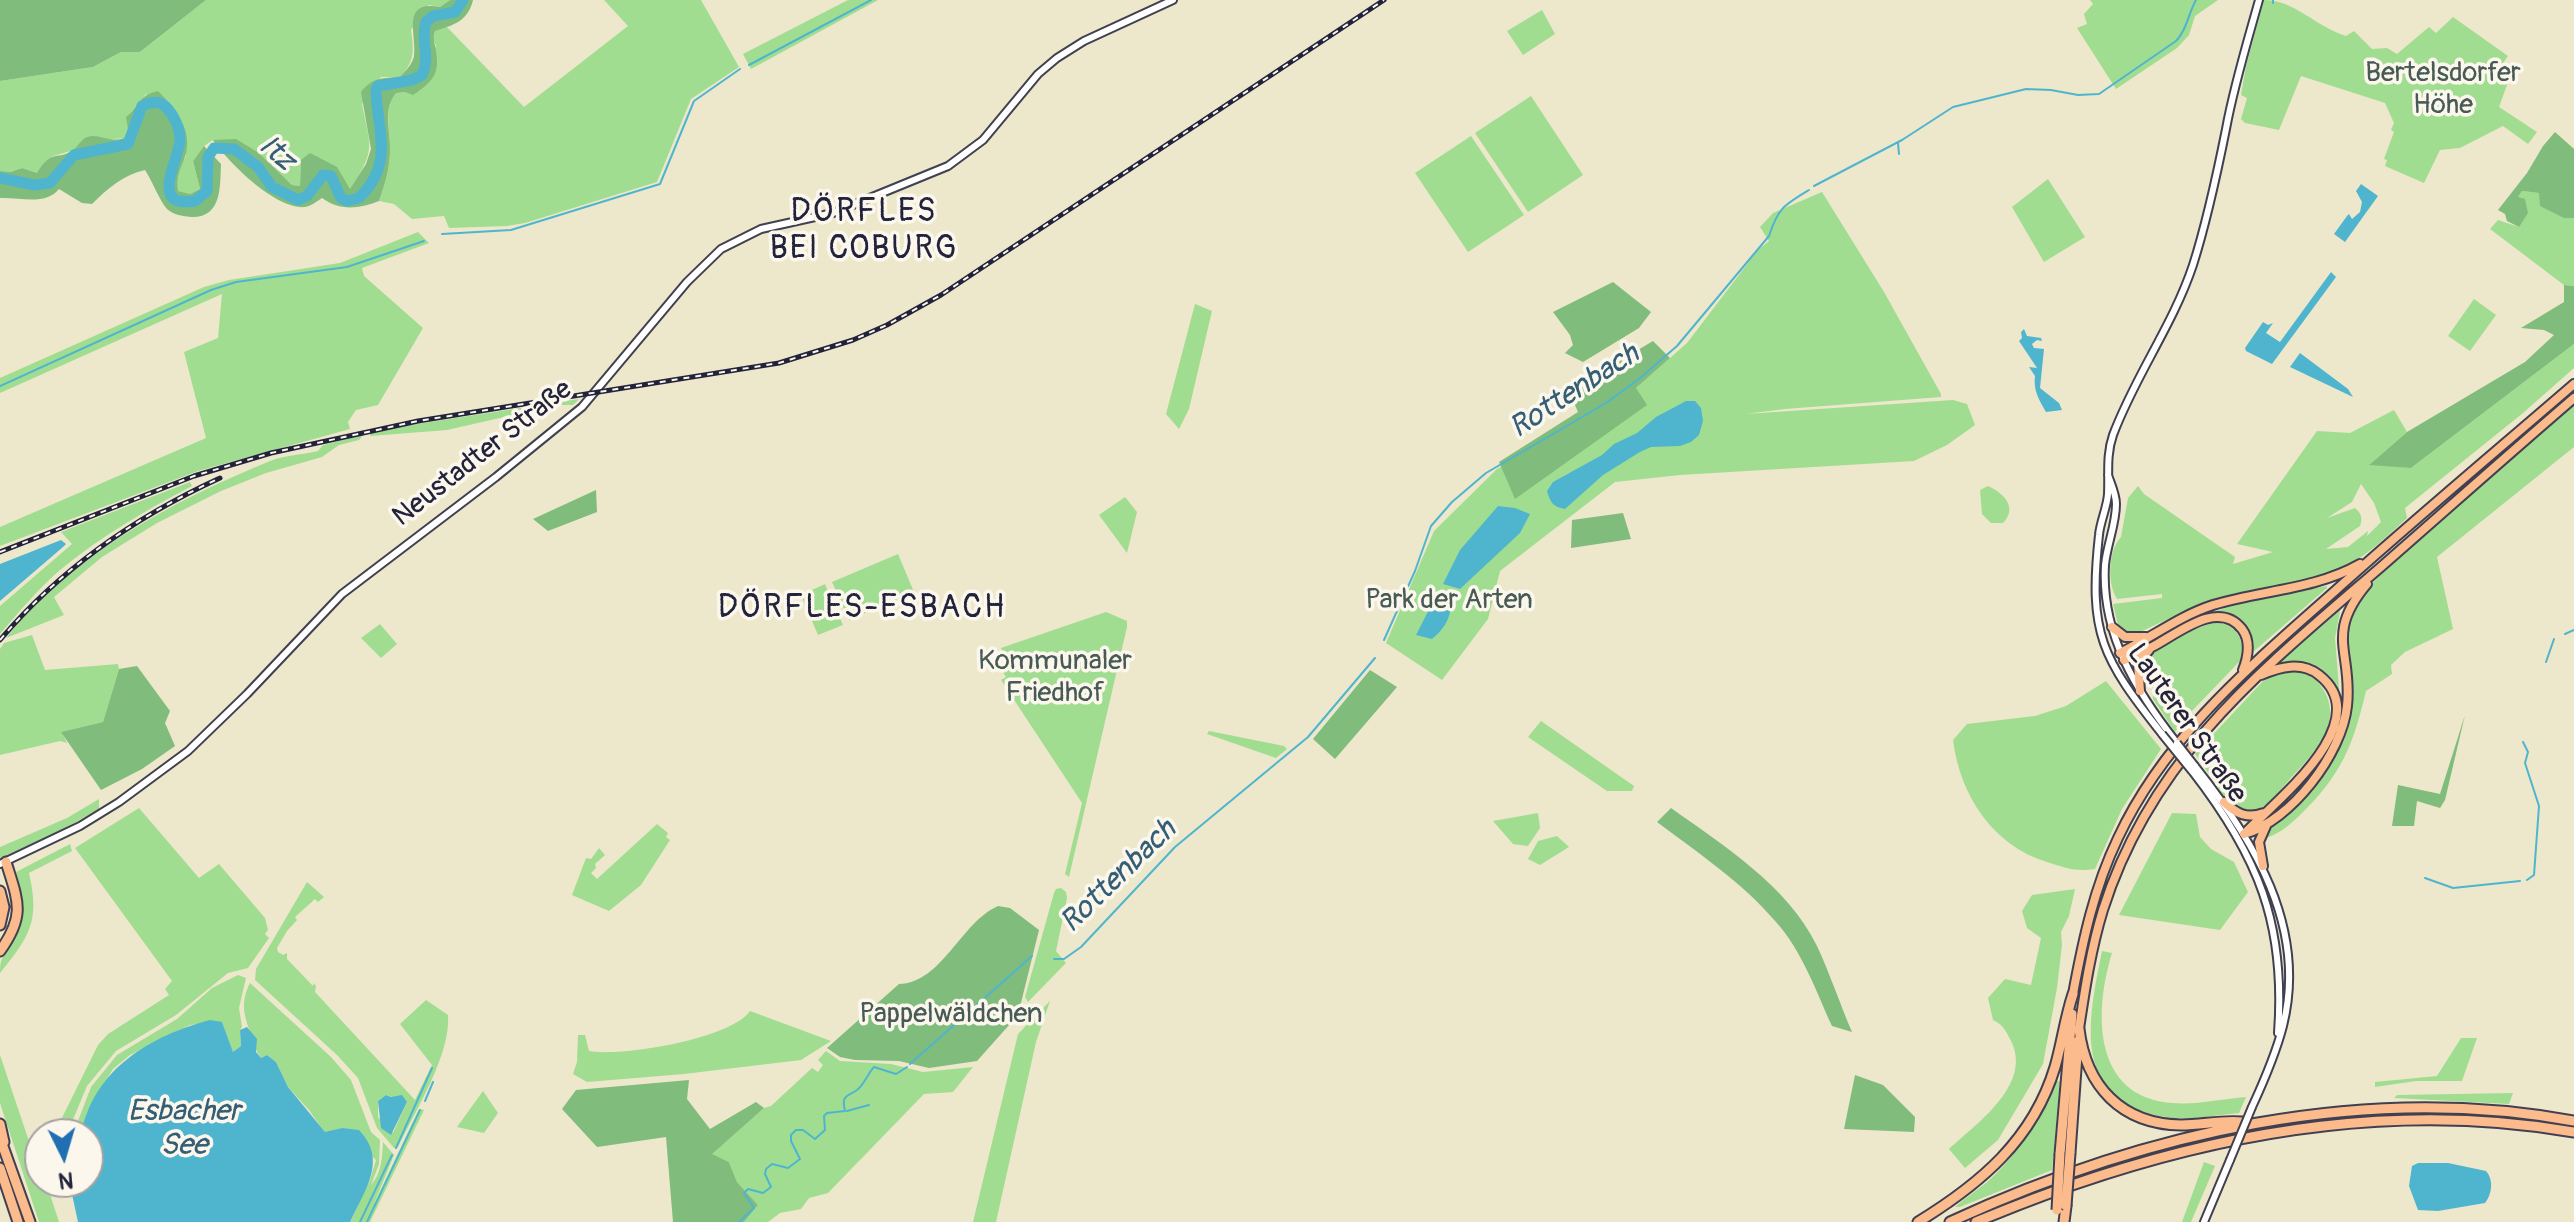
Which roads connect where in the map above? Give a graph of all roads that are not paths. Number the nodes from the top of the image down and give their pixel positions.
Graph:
1 (1173, 0) edge
2 (2259, 0) edge
3 (2574, 384) edge
4 (2574, 398) edge
5 (2108, 475) junction
6 (2374, 556) junction
7 (2383, 565) junction
8 (2112, 627) junction
9 (2151, 641) junction
10 (2122, 656) junction
11 (2241, 674) junction
12 (2250, 682) junction
13 (2140, 691) junction
14 (2165, 732) junction
15 (2194, 768) junction
16 (2224, 802) junction
17 (2275, 807) junction
18 (2266, 826) junction
19 (2241, 836) junction
20 (3, 863) edge
21 (2263, 866) junction
22 (0, 891) edge
23 (0, 925) edge
24 (0, 951) edge
25 (2073, 994) junction
26 (2079, 1029) junction
27 (2278, 1041) junction
28 (2574, 1121) edge
29 (2254, 1123) junction
30 (0, 1124) edge
31 (2574, 1132) edge
32 (0, 1138) edge
33 (2065, 1153) junction
34 (4, 1165) edge
35 (2061, 1208) junction
36 (18, 1222) edge
37 (30, 1222) edge
38 (1918, 1222) edge
39 (1950, 1222) edge
40 (1976, 1222) edge
41 (2055, 1222) edge
42 (2064, 1222) edge
43 (2204, 1222) edge

1 - 20 street, Neustadter Straße
2 - 5 street, Lauterer Straße
3 - 6 highway
4 - 7 highway
5 - 8 street, Lauterer Straße
5 - 14 street, Lauterer Straße
6 - 9 highway
6 - 11 highway
7 - 12 highway
7 - 18 highway
8 - 9 highway
8 - 10 street, Lauterer Straße
9 - 10 highway
9 - 11 highway
9 - 13 highway
10 - 13 street, Lauterer Straße
11 - 25 highway
12 - 17 highway
12 - 26 highway
13 - 14 street, Lauterer Straße
14 - 15 street, Lauterer Straße, bridge
15 - 16 street, Lauterer Straße
15 - 19 street, Lauterer Straße
16 - 17 highway
16 - 19 street, Lauterer Straße
17 - 19 highway
18 - 19 highway
18 - 21 highway
19 - 21 street, Lauterer Straße
19 - 27 street, Lauterer Straße
20 - 24 highway
21 - 27 street, Lauterer Straße
22 - 23 highway
25 - 33 highway
25 - 38 highway
26 - 29 highway
26 - 33 highway
27 - 43 street, bridge
28 - 29 highway
29 - 39 highway
30 - 34 highway
31 - 40 highway
32 - 34 highway
33 - 35 highway, bridge
34 - 36 highway
34 - 37 highway
35 - 41 highway
35 - 42 highway

